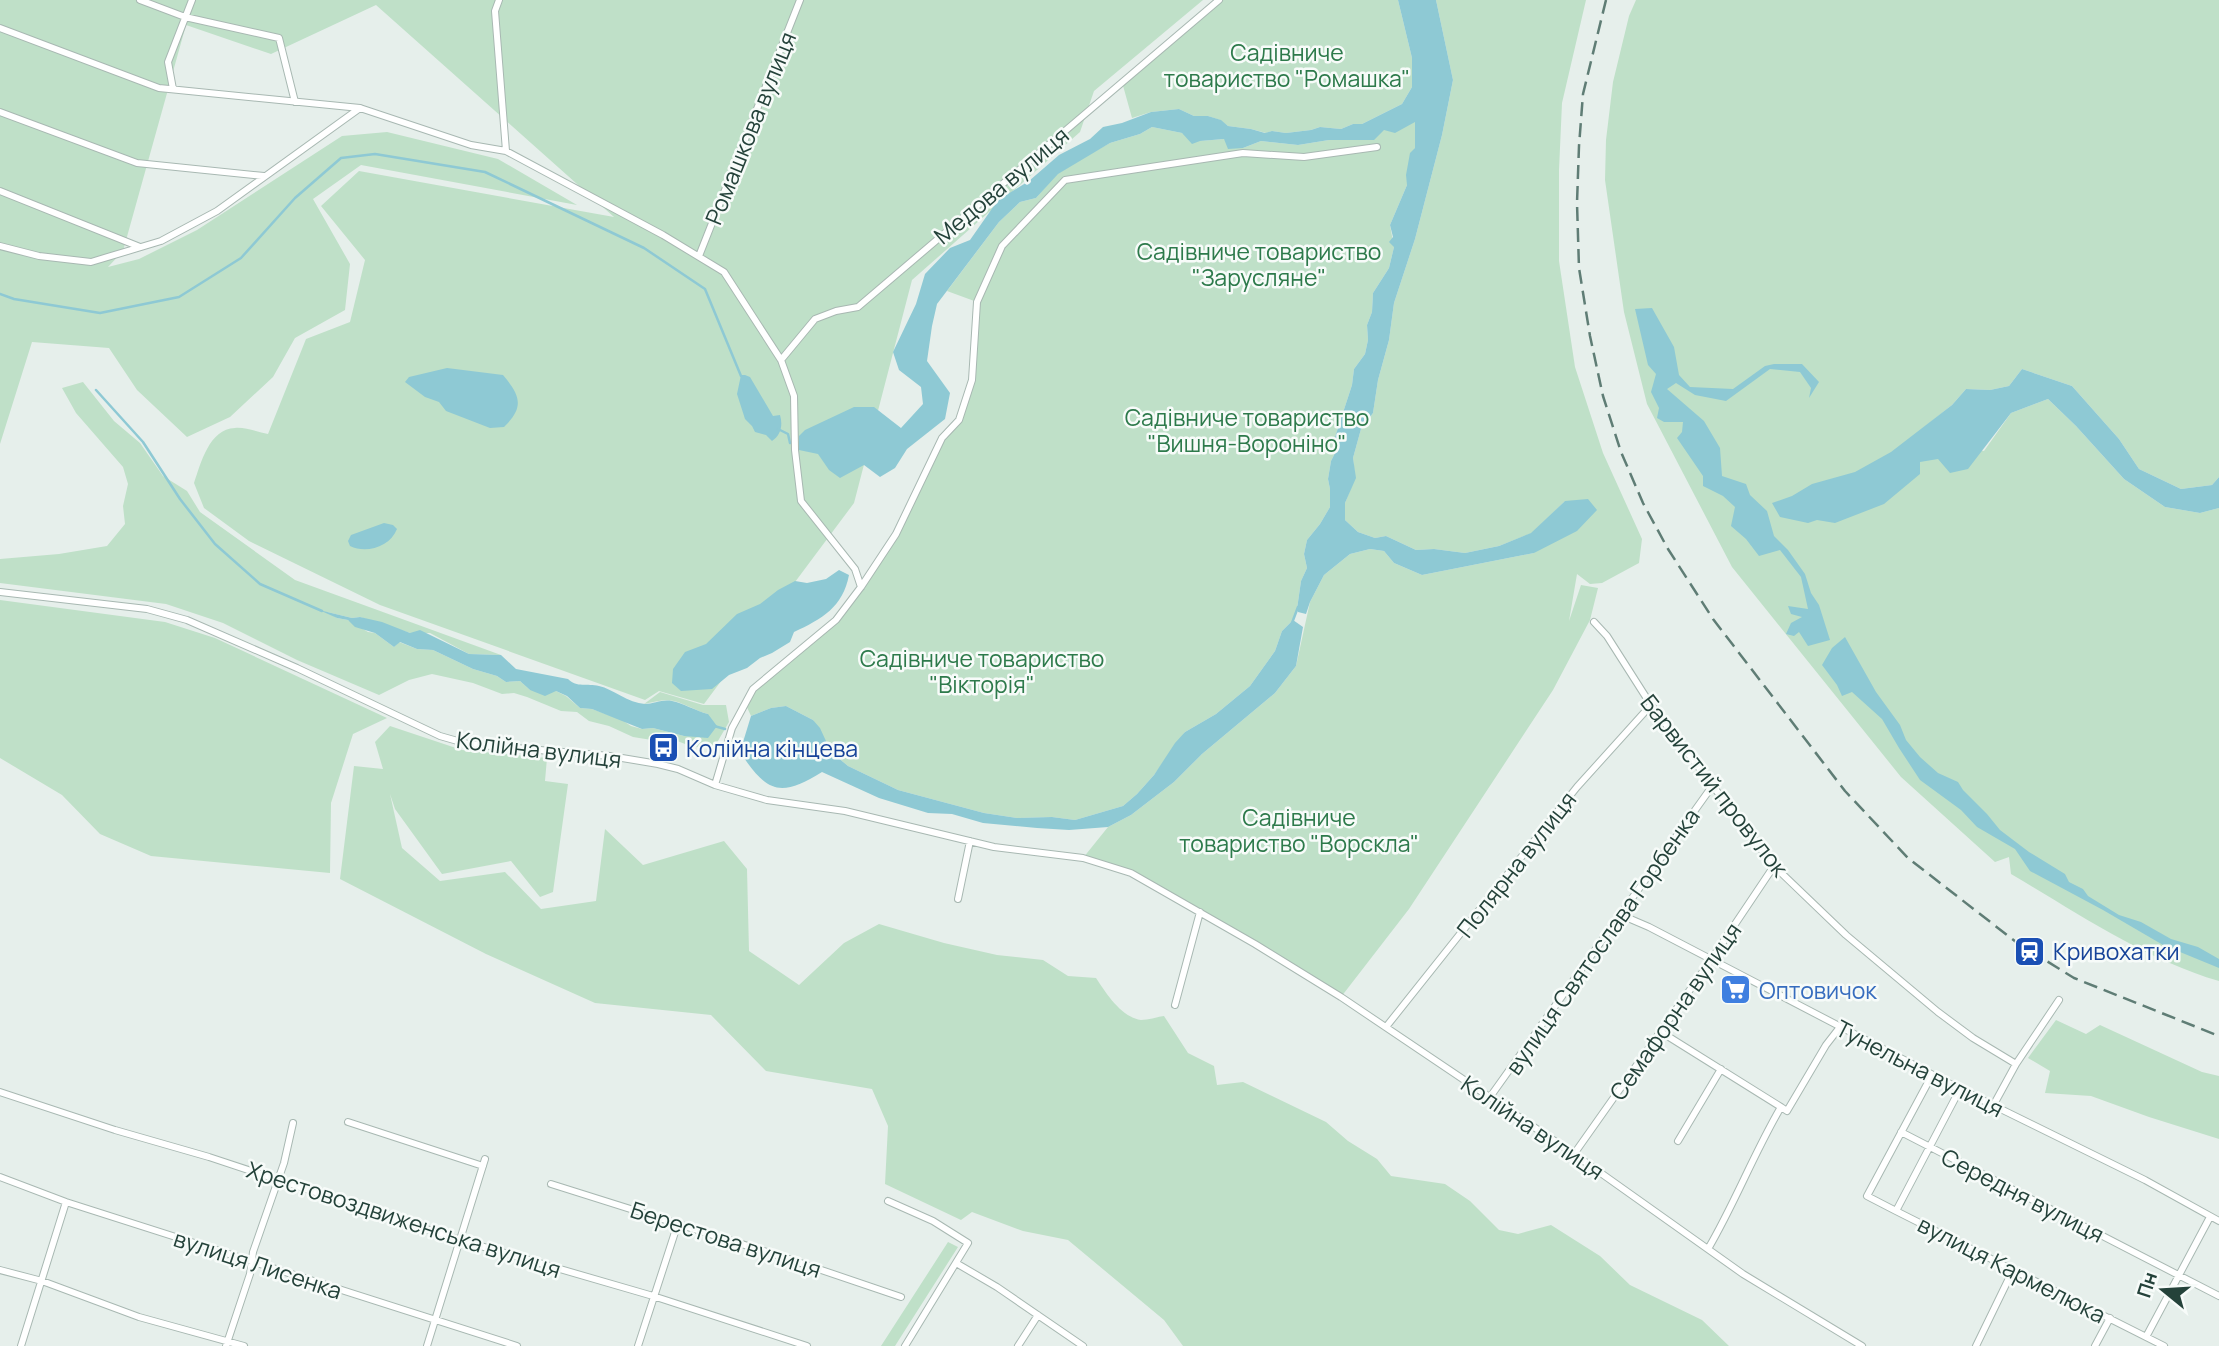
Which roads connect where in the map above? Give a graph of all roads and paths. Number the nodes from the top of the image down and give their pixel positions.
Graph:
1 (140, 0) edge
2 (192, 0) edge
3 (499, 0) edge
4 (800, 0) edge
5 (1219, 0) edge
6 (185, 17) junction
7 (0, 28) edge
8 (173, 89) junction
9 (295, 102) junction
10 (360, 108) junction
11 (0, 111) edge
12 (1377, 147) dead end
13 (506, 151) junction
14 (264, 176) junction
15 (0, 191) edge
16 (0, 247) edge
17 (140, 247) junction
18 (699, 256) junction
19 (781, 360) junction
20 (861, 587) junction
21 (0, 592) edge
22 (1594, 622) dead end
23 (1651, 705) junction
24 (715, 785) junction
25 (1713, 785) junction
26 (970, 841) junction
27 (1774, 866) junction
28 (958, 899) dead end
29 (1200, 912) junction
30 (1621, 915) junction
31 (1711, 960) junction
32 (2059, 1000) dead end
33 (1175, 1005) dead end
34 (1386, 1027) junction
35 (1840, 1027) junction
36 (1661, 1031) junction
37 (2016, 1064) junction
38 (1721, 1069) junction
39 (1932, 1075) junction
40 (1960, 1089) junction
41 (0, 1092) edge
42 (1490, 1097) junction
43 (1993, 1105) junction
44 (1781, 1108) junction
45 (348, 1122) dead end
46 (293, 1123) dead end
47 (1901, 1132) junction
48 (1678, 1141) dead end
49 (1929, 1147) junction
50 (1574, 1154) junction
51 (0, 1177) edge
52 (278, 1179) junction
53 (551, 1184) dead end
54 (888, 1201) dead end
55 (66, 1202) junction
56 (1896, 1211) junction
57 (2210, 1217) junction
58 (2219, 1221) edge
59 (678, 1223) junction
60 (460, 1240) junction
61 (1708, 1249) junction
62 (252, 1262) junction
63 (956, 1263) junction
64 (0, 1270) edge
65 (2013, 1270) junction
66 (2178, 1275) junction
67 (41, 1281) junction
68 (653, 1296) junction
69 (2219, 1296) edge
70 (901, 1297) dead end
71 (1038, 1315) junction
72 (2110, 1318) junction
73 (435, 1320) junction
74 (2146, 1337) junction
75 (226, 1344) edge
76 (21, 1346) edge
77 (244, 1346) edge
78 (427, 1346) edge
79 (517, 1346) edge
80 (638, 1346) edge
81 (807, 1346) edge
82 (905, 1346) edge
83 (1018, 1346) edge
84 (1083, 1346) edge
85 (1862, 1346) edge
86 (1976, 1346) edge
87 (2095, 1346) edge
88 (2164, 1346) edge

1 - 6 street
2 - 6 street
3 - 13 street
4 - 18 street, Ромашкова вулиця
5 - 19 street, Медова вулиця
6 - 8 street
6 - 9 street
7 - 8 street
8 - 9 street
9 - 10 street
10 - 13 street
10 - 14 street
11 - 14 street
12 - 20 street
13 - 18 street
14 - 17 street
15 - 17 street
16 - 17 street
18 - 19 street
19 - 20 street
20 - 24 street
21 - 24 street, Колійна вулиця
22 - 23 street, Барвистий провулок
23 - 25 street, Барвистий провулок
23 - 34 street, Полярна вулиця
24 - 26 street, Колійна вулиця
25 - 27 street, Барвистий провулок
25 - 30 street, вулиця Святослава Горбенка
26 - 28 street
26 - 29 street, Колійна вулиця
27 - 31 street, Семафорна вулиця
27 - 37 street, Барвистий провулок
29 - 33 street
29 - 34 street, Колійна вулиця
30 - 31 street, Тунельна вулиця
30 - 42 street, вулиця Святослава Горбенка
31 - 35 street, Тунельна вулиця
31 - 36 street, Семафорна вулиця
32 - 37 street
34 - 42 street, Колійна вулиця
35 - 39 street, Тунельна вулиця
35 - 44 street
36 - 38 street
36 - 50 street, Семафорна вулиця
37 - 43 street
38 - 44 street
38 - 48 street
39 - 40 street, Тунельна вулиця
39 - 47 street
40 - 43 street, Тунельна вулиця
40 - 49 street
41 - 52 street, Хрестовоздвиженська вулиця
42 - 50 street, Колійна вулиця
43 - 57 street, Тунельна вулиця
44 - 61 street
45 - 60 street
46 - 52 street
47 - 49 street, Середня вулиця
47 - 56 street, вулиця Кармелюка
49 - 56 street
49 - 66 street, Середня вулиця
50 - 61 street, Колійна вулиця
51 - 55 street, вулиця Лисенка
52 - 60 street, Хрестовоздвиженська вулиця
52 - 62 street
53 - 59 street, Берестова вулиця
54 - 63 street
55 - 62 street, вулиця Лисенка
55 - 67 street
56 - 65 street, вулиця Кармелюка
57 - 58 street, Тунельна вулиця
57 - 66 street
59 - 68 street
59 - 70 street, Берестова вулиця
60 - 68 street, Хрестовоздвиженська вулиця
60 - 73 street
61 - 85 street, Колійна вулиця
62 - 73 street, вулиця Лисенка
62 - 75 street
63 - 71 street
63 - 82 street
64 - 67 street
65 - 72 street, вулиця Кармелюка
65 - 86 street
66 - 69 street, Середня вулиця
66 - 74 street
67 - 75 street
67 - 76 street
68 - 80 street
68 - 81 street, Хрестовоздвиженська вулиця
71 - 83 street
71 - 84 street
72 - 74 street, вулиця Кармелюка
72 - 87 street
73 - 78 street
73 - 79 street, вулиця Лисенка
74 - 88 street, вулиця Кармелюка
75 - 77 street

